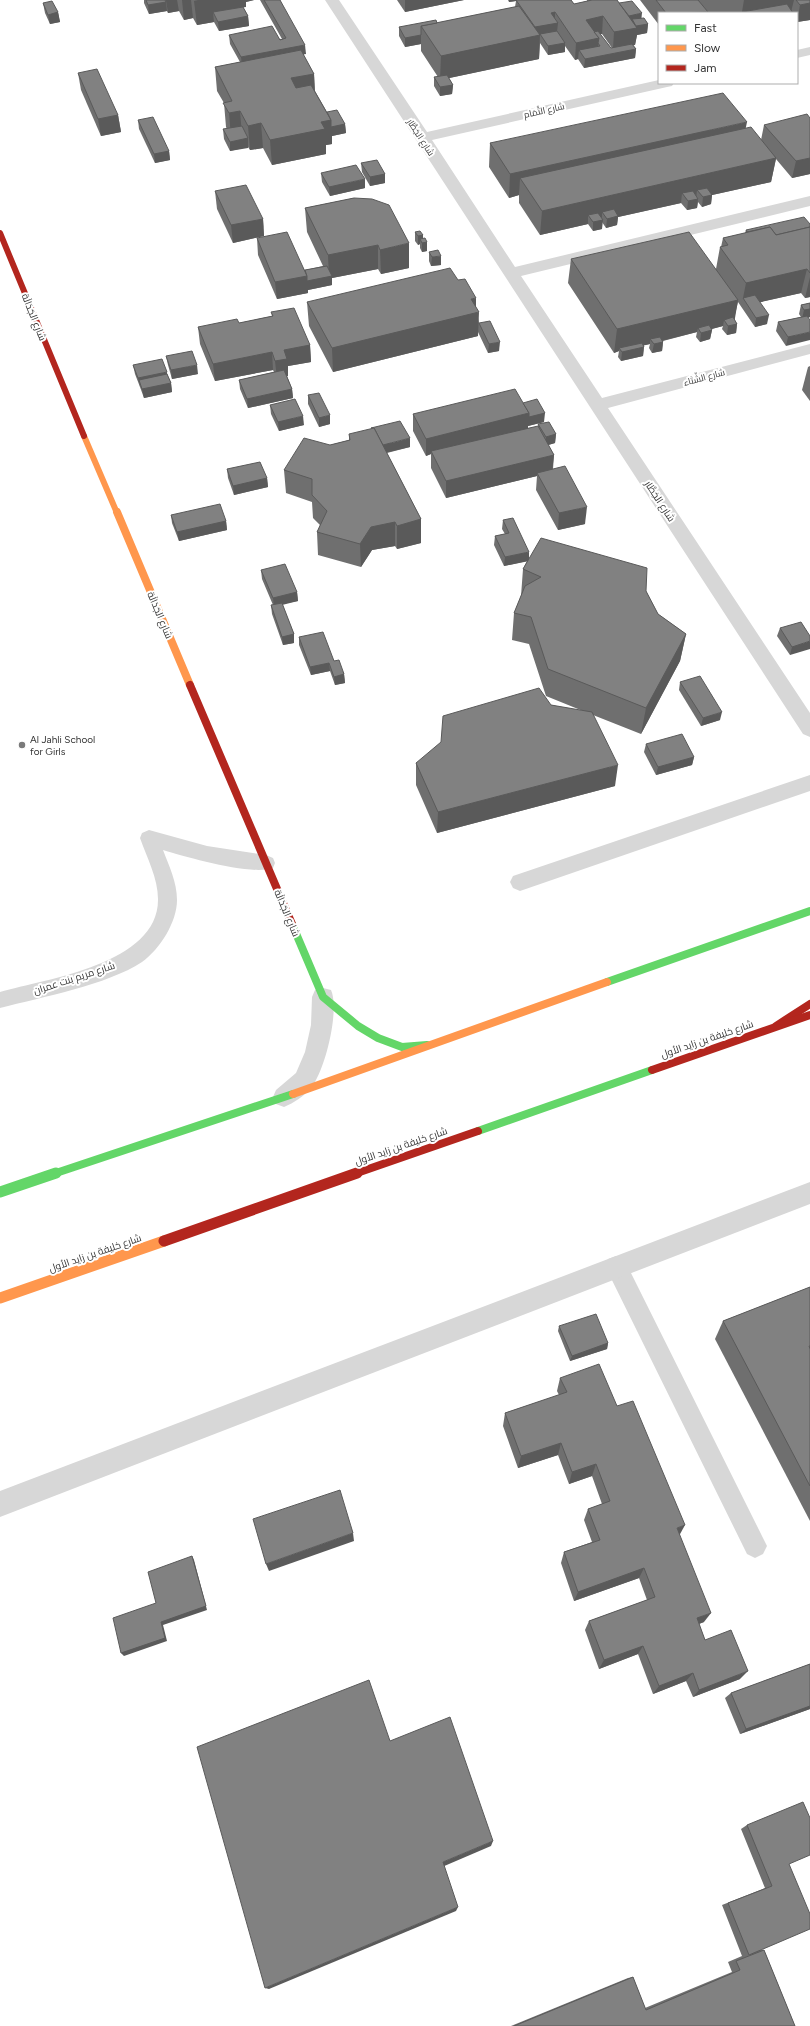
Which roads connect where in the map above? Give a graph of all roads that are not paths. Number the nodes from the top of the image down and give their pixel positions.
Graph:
1 (332, 0) edge
2 (810, 51) edge
3 (798, 54) edge
4 (663, 84) edge
5 (422, 138) junction
6 (810, 201) edge
7 (0, 233) edge
8 (511, 273) junction
9 (810, 349) edge
10 (597, 405) junction
11 (810, 730) edge
12 (810, 784) edge
13 (266, 863) junction
14 (520, 882) dead end
15 (810, 911) edge
16 (323, 997) junction
17 (0, 1000) edge
18 (810, 1004) edge
19 (810, 1015) edge
20 (776, 1026) junction
21 (427, 1045) junction
22 (284, 1097) junction
23 (0, 1192) edge
24 (810, 1193) edge
25 (616, 1266) junction
26 (0, 1298) edge
27 (0, 1504) edge
28 (754, 1546) dead end

1 - 5 street, شارع الخِطَّار
2 - 3 street
4 - 5 street, شارع التَّمَام
5 - 8 street, شارع الخِطَّار
6 - 8 street
7 - 13 main road, شارع الجَدَالَة
8 - 10 street, شارع الخِطَّار
9 - 10 street, شارع الشِّتَاء
10 - 11 street, شارع الخِطَّار
12 - 14 street
13 - 16 main road, شارع الجَدَالَة
13 - 17 lane, شارع مريم بنت عمران
15 - 21 main road
16 - 21 main road, شارع الجَدَالَة
16 - 22 street, شارع الجَدَالَة
18 - 20 main road
19 - 20 main road, شارع خليفة بن زايد الأول
20 - 26 main road, شارع خليفة بن زايد الأول
21 - 22 main road
22 - 23 main road
24 - 25 street
25 - 27 street
25 - 28 lane

